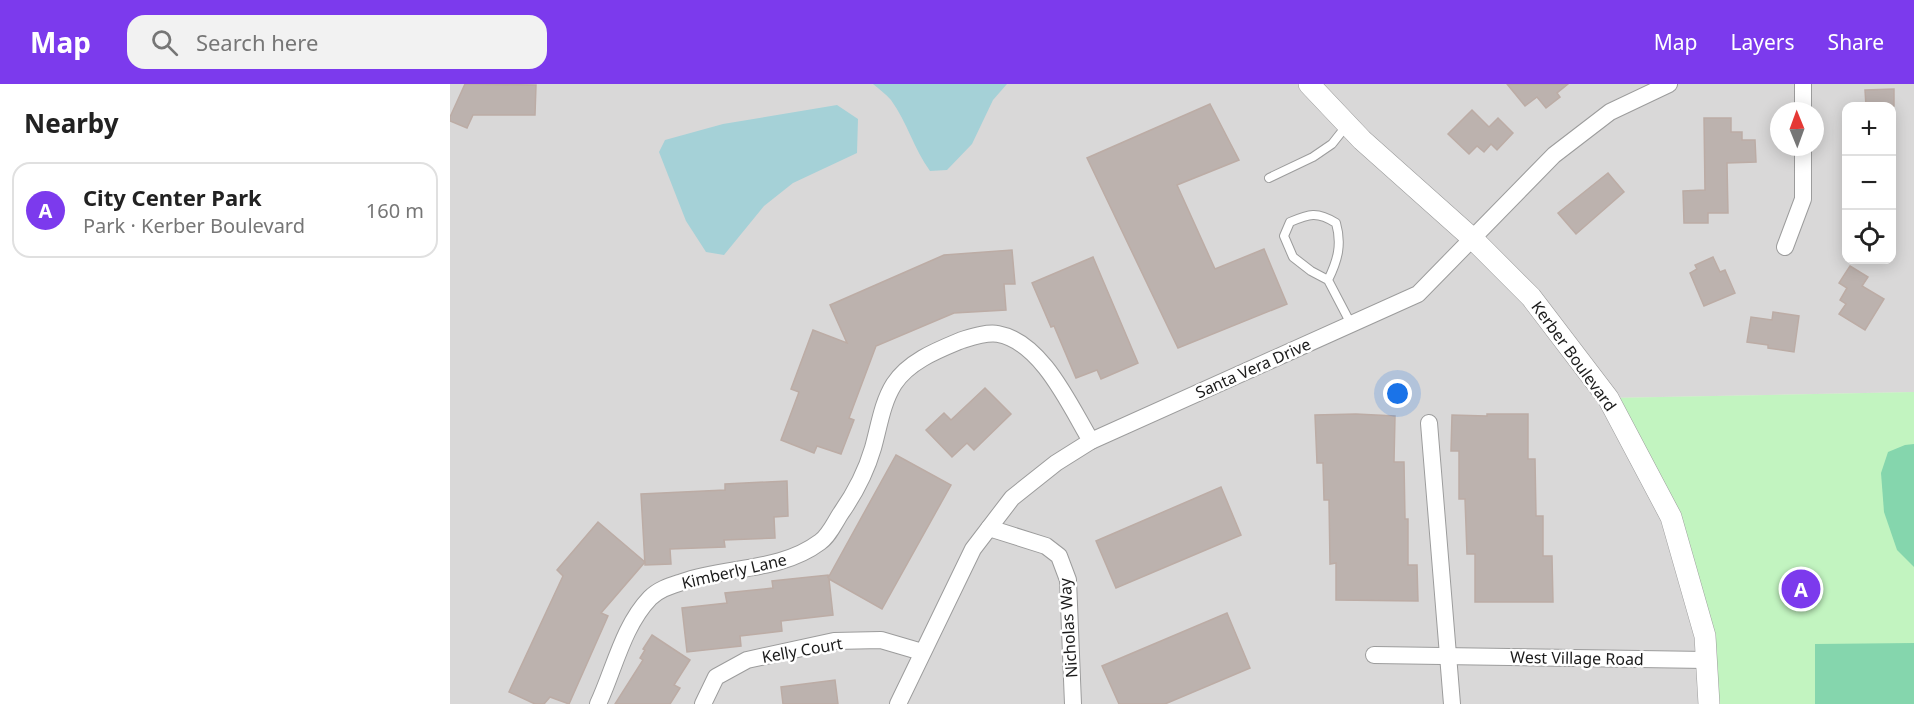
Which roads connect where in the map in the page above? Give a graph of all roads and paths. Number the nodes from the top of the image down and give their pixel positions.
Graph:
1 (1309, 84) edge
2 (1669, 84) edge
3 (1803, 84) edge
4 (1803, 102) edge
5 (1347, 124) junction
6 (1803, 156) edge
7 (1269, 178) dead end
8 (1473, 239) junction
9 (1785, 247) dead end
10 (1328, 280) junction
11 (1350, 324) junction
12 (1429, 423) dead end
13 (1091, 441) junction
14 (989, 528) junction
15 (922, 652) junction
16 (1374, 655) dead end
17 (1448, 656) junction
18 (1706, 660) junction
19 (598, 704) edge
20 (703, 704) edge
21 (898, 704) edge
22 (1073, 704) edge
23 (1452, 704) edge
24 (1709, 704) edge

1 - 5 street, Kerber Boulevard
2 - 8 street, Santa Vera Drive
3 - 4 street
5 - 7 lane
5 - 8 street, Kerber Boulevard
6 - 9 street
8 - 11 street, Santa Vera Drive
8 - 18 street, Kerber Boulevard
10 - 10 lane
10 - 11 lane
11 - 13 street, Santa Vera Drive
12 - 17 street
13 - 14 street, Santa Vera Drive
13 - 19 street, Kimberly Lane
14 - 15 street, Santa Vera Drive
14 - 22 street, Nicholas Way
15 - 20 street, Kelly Court
15 - 21 street, Santa Vera Drive
16 - 17 street, West Village Road
17 - 18 street, West Village Road
17 - 23 street
18 - 24 street, Kerber Boulevard

